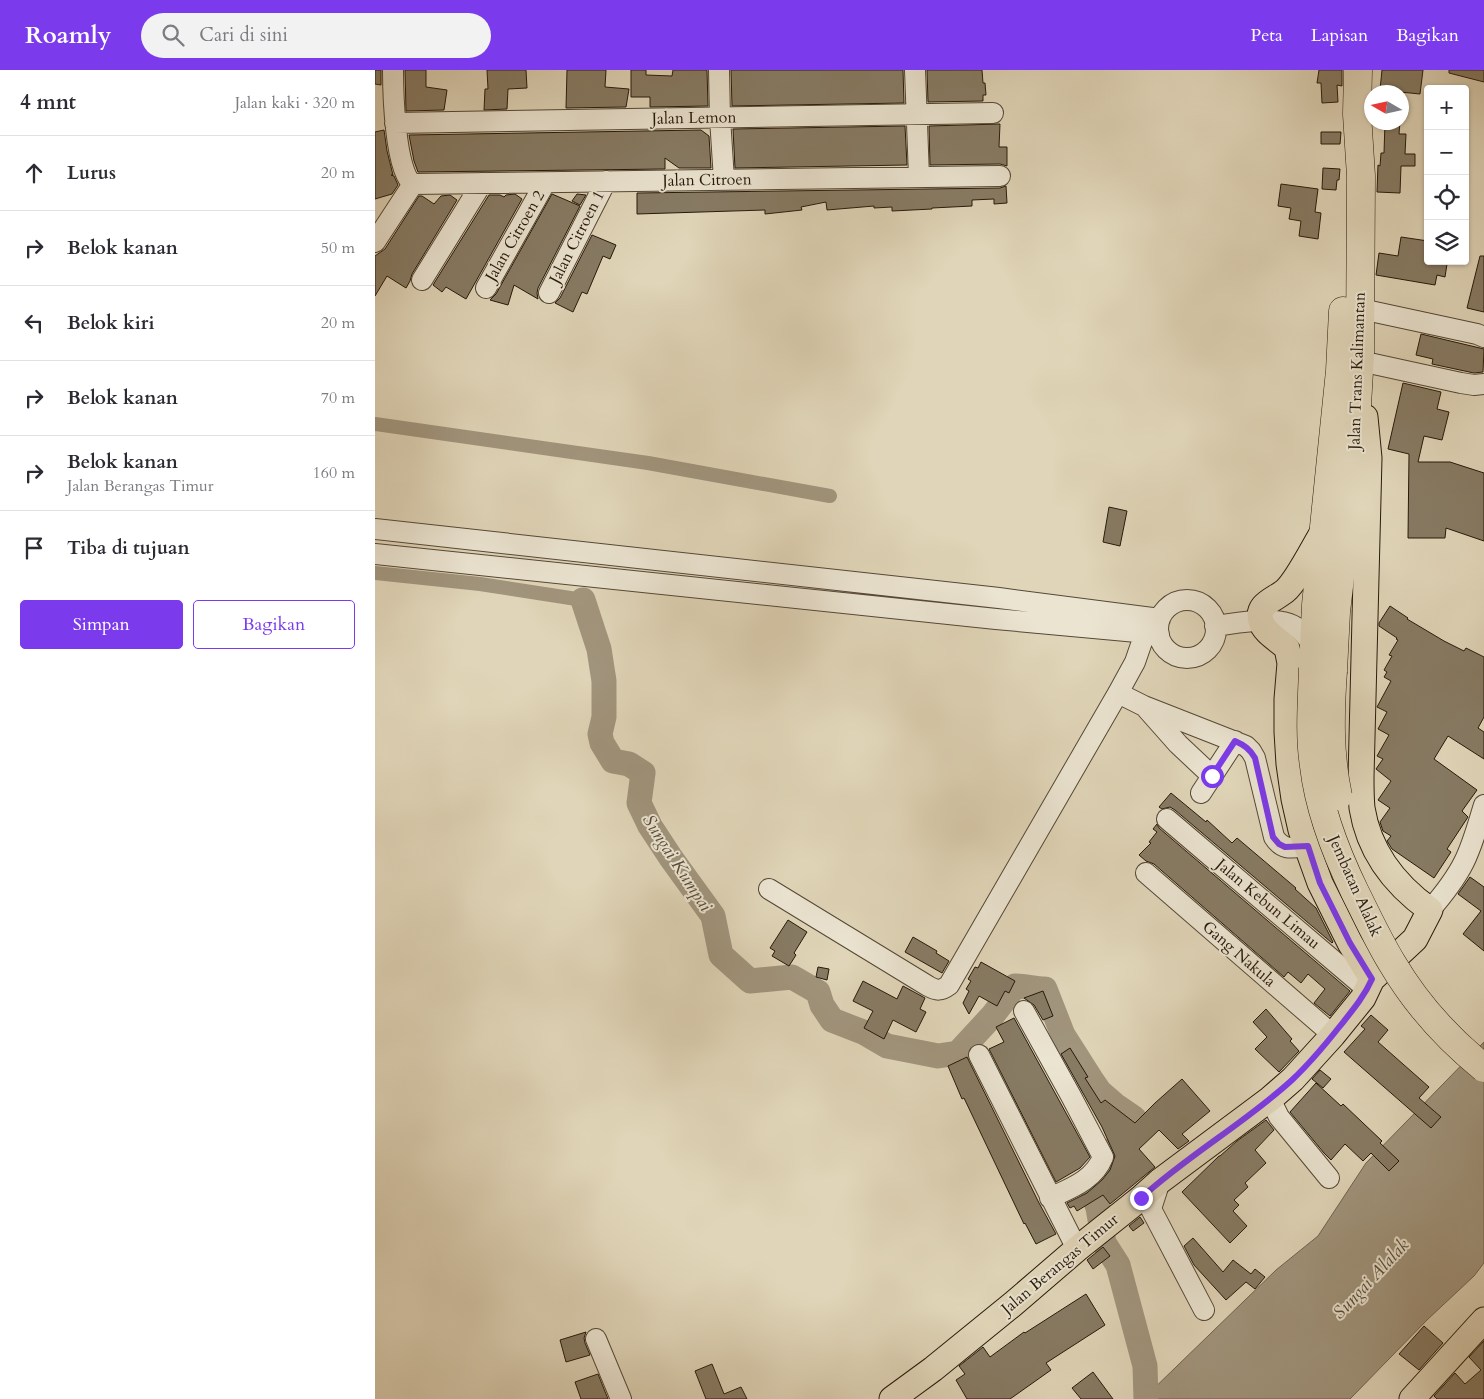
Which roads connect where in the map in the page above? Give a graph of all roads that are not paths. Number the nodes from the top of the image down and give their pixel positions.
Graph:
1 (393, 70) edge
2 (719, 70) edge
3 (915, 70) edge
4 (1347, 70) edge
5 (1359, 70) edge
6 (993, 113) dead end
7 (917, 115) junction
8 (720, 118) junction
9 (395, 124) junction
10 (1000, 176) dead end
11 (919, 178) junction
12 (724, 180) junction
13 (606, 181) junction
14 (482, 183) junction
15 (545, 183) junction
16 (413, 184) junction
17 (375, 242) edge
18 (422, 280) dead end
19 (486, 288) dead end
20 (549, 293) dead end
21 (1361, 309) junction
22 (1484, 337) edge
23 (1360, 360) junction
24 (1484, 384) edge
25 (1357, 399) junction
26 (375, 529) edge
27 (1324, 530) junction
28 (375, 554) edge
29 (1260, 621) junction
30 (1215, 626) junction
31 (1154, 629) junction
32 (1320, 662) junction
33 (1118, 693) junction
34 (1144, 706) junction
35 (1235, 741) junction
36 (1212, 776) junction
37 (1201, 793) dead end
38 (1484, 805) edge
39 (1167, 819) dead end
40 (1308, 846) junction
41 (1146, 873) dead end
42 (769, 889) dead end
43 (1430, 910) junction
44 (1370, 984) junction
45 (1024, 1011) dead end
46 (1333, 1035) junction
47 (1484, 1044) edge
48 (979, 1055) dead end
49 (1484, 1068) edge
50 (1270, 1099) junction
51 (1329, 1178) dead end
52 (1160, 1181) junction
53 (1050, 1198) junction
54 (1086, 1242) junction
55 (1204, 1310) dead end
56 (1484, 1320) edge
57 (596, 1339) dead end
58 (621, 1399) edge
59 (892, 1399) edge
60 (1412, 1399) edge

1 - 9 street
2 - 8 street
3 - 7 street
4 - 27 highway, Jalan Trans Kalimantan
5 - 21 highway, Jalan Trans Kalimantan
6 - 7 street, Jalan Lemon
7 - 8 street, Jalan Lemon
7 - 11 street
8 - 9 street, Jalan Lemon
8 - 12 street
9 - 16 street
10 - 11 street, Jalan Citroen
11 - 12 street, Jalan Citroen
12 - 13 street, Jalan Citroen
13 - 15 street, Jalan Citroen
13 - 20 street, Jalan Citroen 1
14 - 15 street, Jalan Citroen
14 - 16 street, Jalan Citroen
14 - 18 street
15 - 19 street, Jalan Citroen 2
16 - 17 street
21 - 22 street
21 - 23 highway, Jalan Trans Kalimantan
23 - 24 street
23 - 25 highway, Jalan Trans Kalimantan
25 - 32 highway, Jalan Trans Kalimantan
25 - 43 main road
26 - 31 street
27 - 29 main road
27 - 32 highway, Jalan Trans Kalimantan
28 - 31 street
29 - 30 street
29 - 32 street
29 - 40 main road
30 - 31 street
30 - 31 street
31 - 33 street
32 - 47 highway, Jembatan Alalak, bridge
32 - 49 highway, Jembatan Alalak, bridge
33 - 34 street
33 - 42 street
34 - 35 street
34 - 36 street
35 - 36 street
35 - 40 street
36 - 37 street
38 - 43 street
39 - 44 street, Jalan Kebun Limau
40 - 44 main road
41 - 46 street, Gang Nakula
43 - 44 main road, Jalan Berangas Timur
44 - 46 main road, Jalan Berangas Timur
45 - 53 street
46 - 50 main road, Jalan Berangas Timur
48 - 53 street
50 - 51 street
50 - 52 main road, Jalan Berangas Timur
52 - 54 main road, Jalan Berangas Timur
52 - 55 street
53 - 54 street
54 - 59 main road, Jalan Berangas Timur
56 - 60 main road
57 - 58 street

